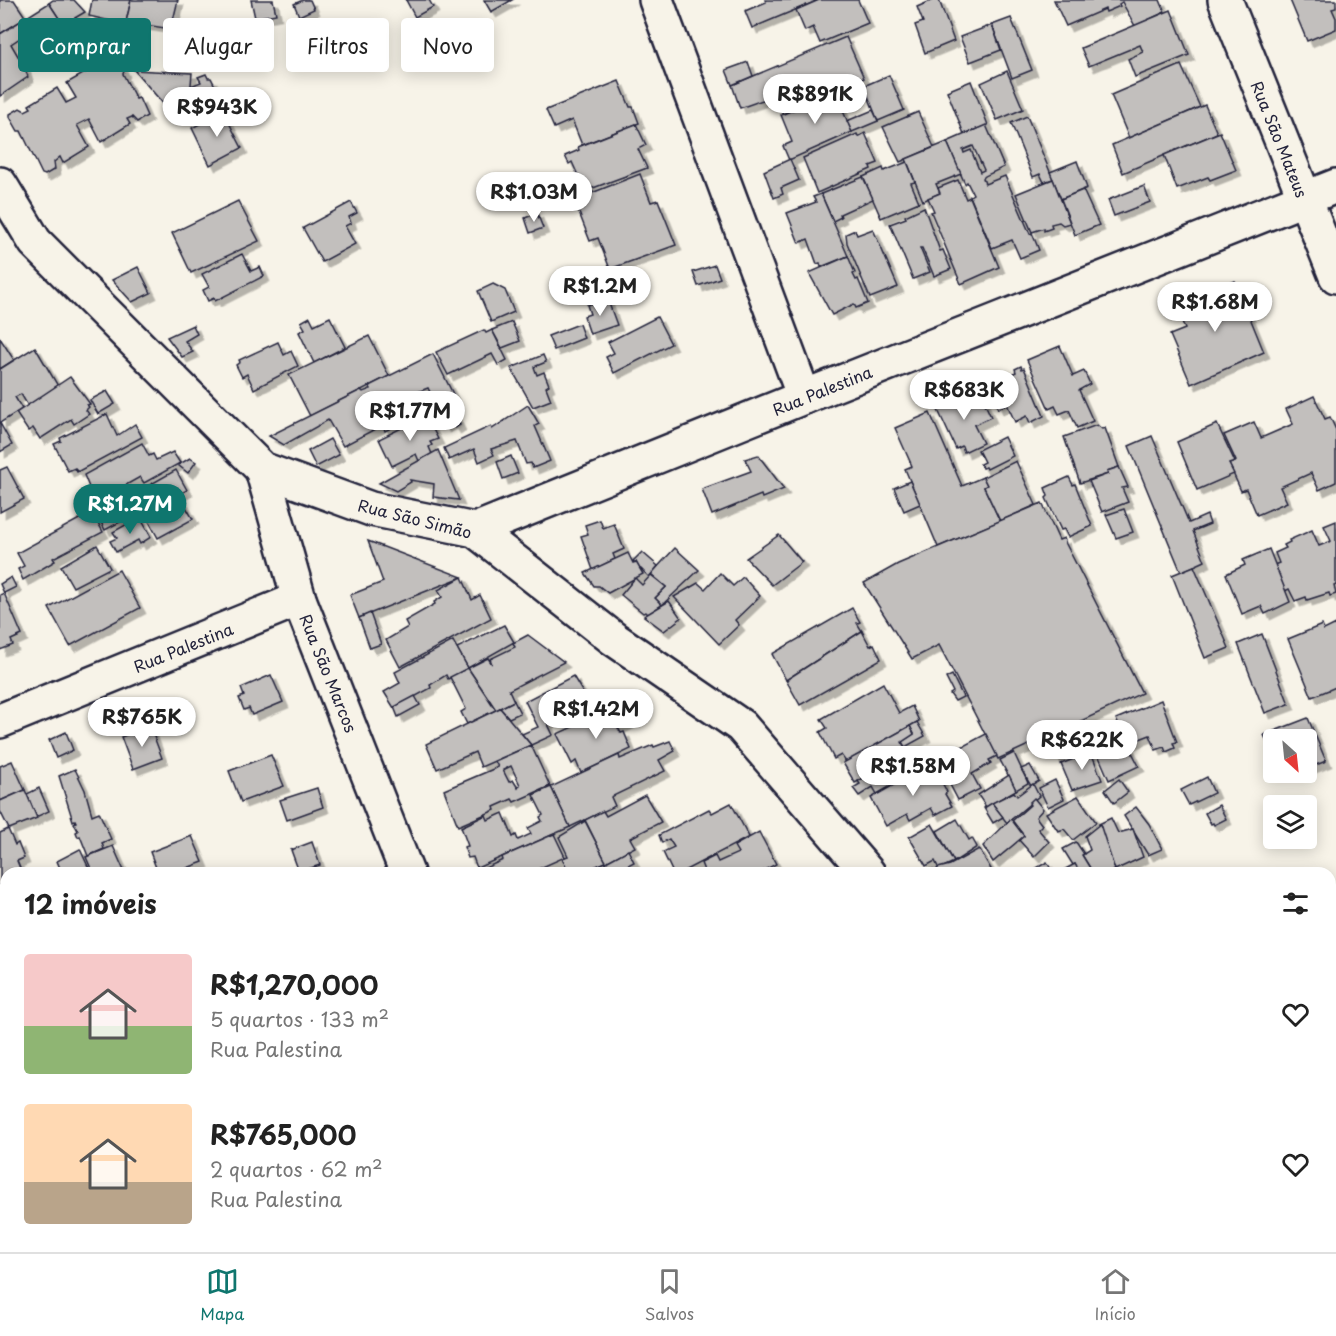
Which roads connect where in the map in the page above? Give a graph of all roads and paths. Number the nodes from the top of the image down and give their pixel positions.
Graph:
1 (656, 0) edge
2 (1225, 0) edge
3 (0, 184) edge
4 (1336, 186) edge
5 (1303, 199) junction
6 (1336, 276) edge
7 (804, 397) junction
8 (262, 469) junction
9 (475, 530) junction
10 (299, 599) junction
11 (0, 721) edge
12 (405, 867) edge
13 (863, 867) edge

1 - 7 street
2 - 5 street, Rua São Mateus
3 - 8 street, Rua São Simão
4 - 5 street, Rua Palestina
5 - 6 street, Rua São Mateus
5 - 7 street, Rua Palestina
7 - 9 street, Rua Palestina
8 - 9 street, Rua São Simão
8 - 10 street, Rua São Marcos
9 - 13 street, Rua São Simão
10 - 11 street, Rua Palestina
10 - 12 street, Rua São Marcos

